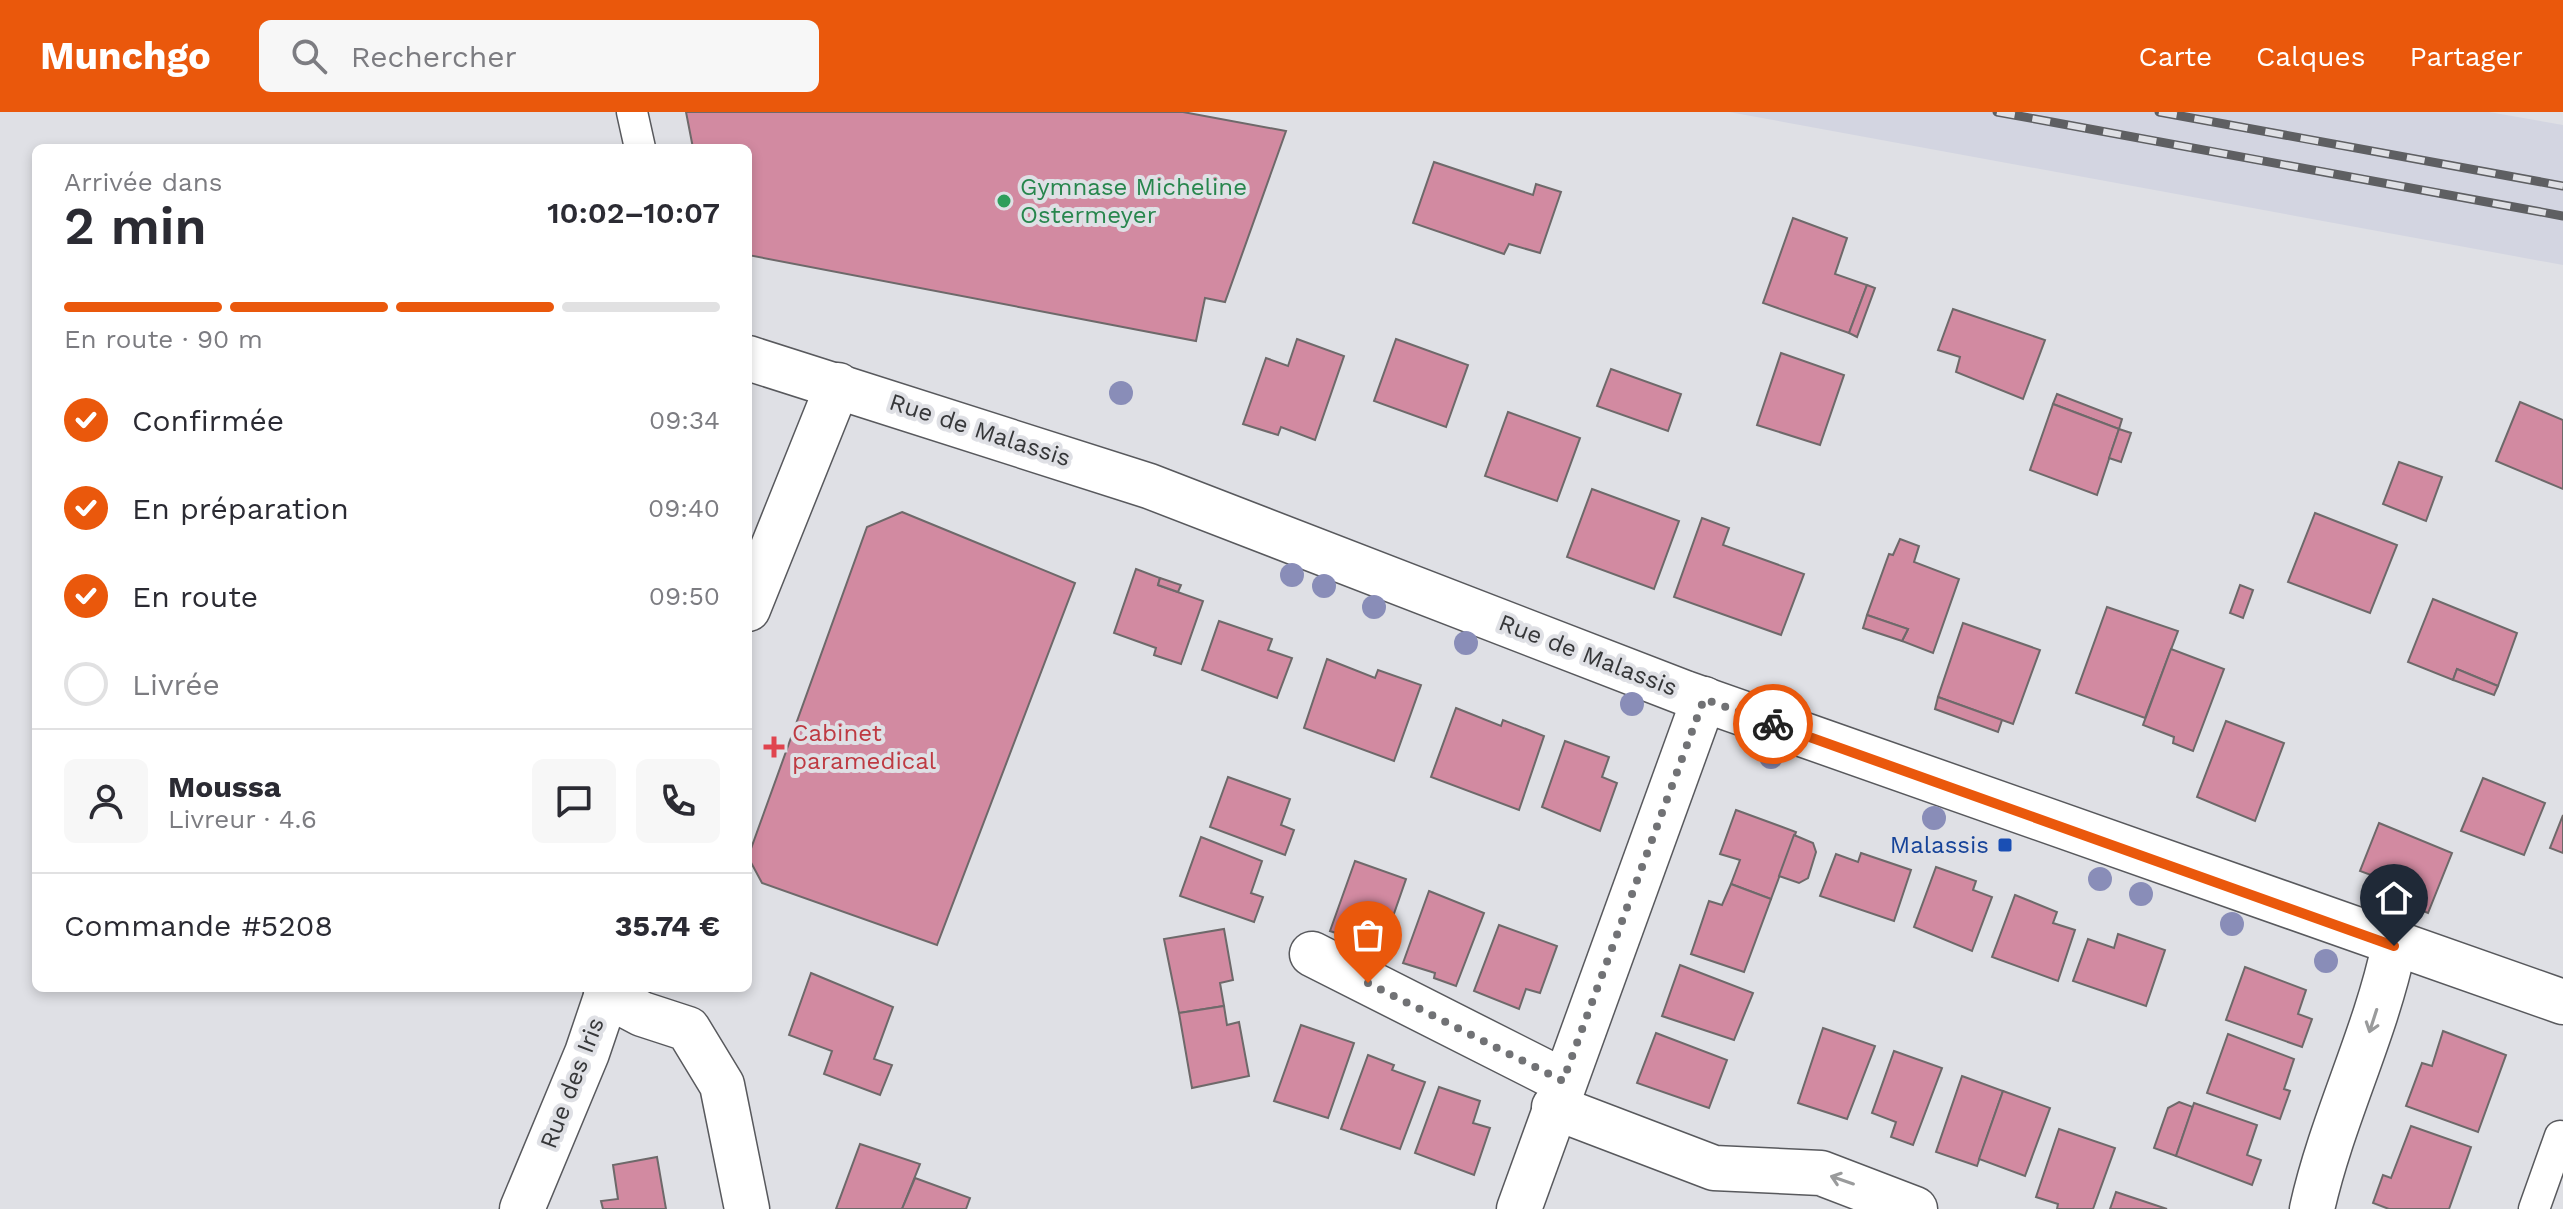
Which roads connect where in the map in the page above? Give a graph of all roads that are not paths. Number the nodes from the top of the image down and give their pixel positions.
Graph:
1 (632, 112) edge
2 (639, 144) edge
3 (752, 359) edge
4 (838, 385) junction
5 (752, 598) edge
6 (1704, 699) junction
7 (2394, 946) junction
8 (1312, 954) dead end
9 (608, 992) edge
10 (2563, 1002) edge
11 (1558, 1094) junction
12 (2563, 1137) edge
13 (522, 1209) edge
14 (747, 1209) edge
15 (1519, 1209) edge
16 (1915, 1209) edge
17 (2312, 1209) edge
18 (2534, 1209) edge

1 - 2 lane
3 - 4 street, Rue de Malassis
4 - 5 street
4 - 6 street, Rue de Malassis
6 - 7 street, Rue de Malassis
6 - 11 street
7 - 10 street, Rue de Malassis
7 -> 17 street
8 - 11 street
9 - 13 street, Rue des Iris
9 - 14 street, Rue des Iris
11 - 15 street
16 -> 11 street
12 - 18 lane

